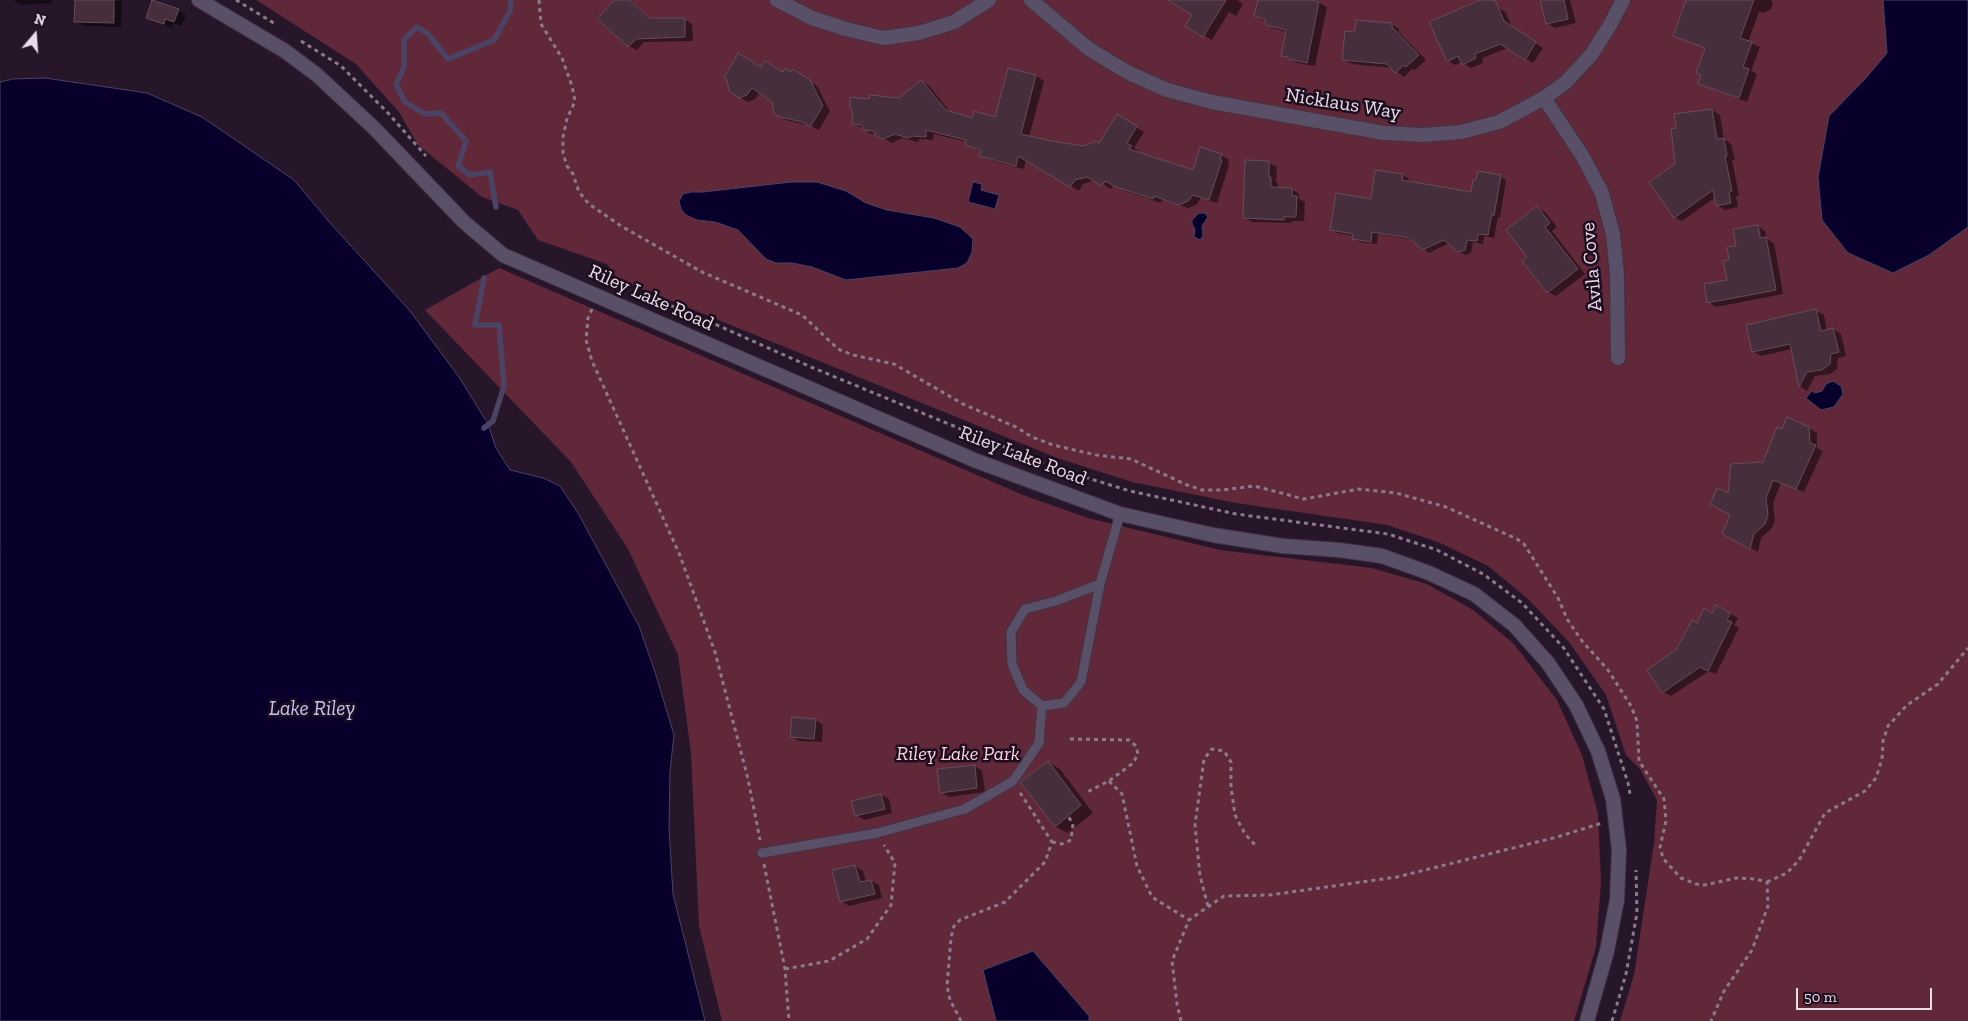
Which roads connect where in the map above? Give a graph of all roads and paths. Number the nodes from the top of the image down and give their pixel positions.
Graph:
1 (199, 0) edge
2 (539, 0) edge
3 (777, 0) edge
4 (989, 0) edge
5 (1031, 0) edge
6 (1623, 0) edge
7 (1544, 98) junction
8 (597, 296) junction
9 (1618, 358) dead end
10 (1120, 514) junction
11 (1100, 584) junction
12 (1968, 648) edge
13 (1042, 706) junction
14 (1070, 739) dead end
15 (1013, 781) junction
16 (1108, 781) junction
17 (1087, 792) dead end
18 (1068, 816) dead end
19 (1615, 818) junction
20 (877, 833) junction
21 (1052, 842) junction
22 (1256, 846) dead end
23 (762, 853) junction
24 (1768, 882) junction
25 (1208, 906) junction
26 (1189, 920) junction
27 (785, 969) junction
28 (789, 1021) edge
29 (961, 1021) edge
30 (1182, 1021) edge
31 (1587, 1021) edge
32 (1711, 1021) edge

1 - 8 street, Riley Lake Road
2 - 24 path
3 - 4 street
5 - 7 street, Nicklaus Way
6 - 7 street, Nicklaus Way
7 - 9 street, Avila Cove
8 - 10 street, Riley Lake Road
8 - 23 path
10 - 11 lane
10 - 19 street, Riley Lake Road
11 - 13 lane
11 - 13 lane
12 - 24 path
13 - 15 lane
14 - 16 path
15 - 20 lane
15 - 21 path
16 - 17 path
16 - 26 path
18 - 21 path
19 - 25 path
19 - 31 street, Riley Lake Road
20 - 23 lane
20 - 27 path
21 - 29 path
22 - 25 path
23 - 27 path
24 - 32 path
25 - 26 path
26 - 30 path
27 - 28 path

